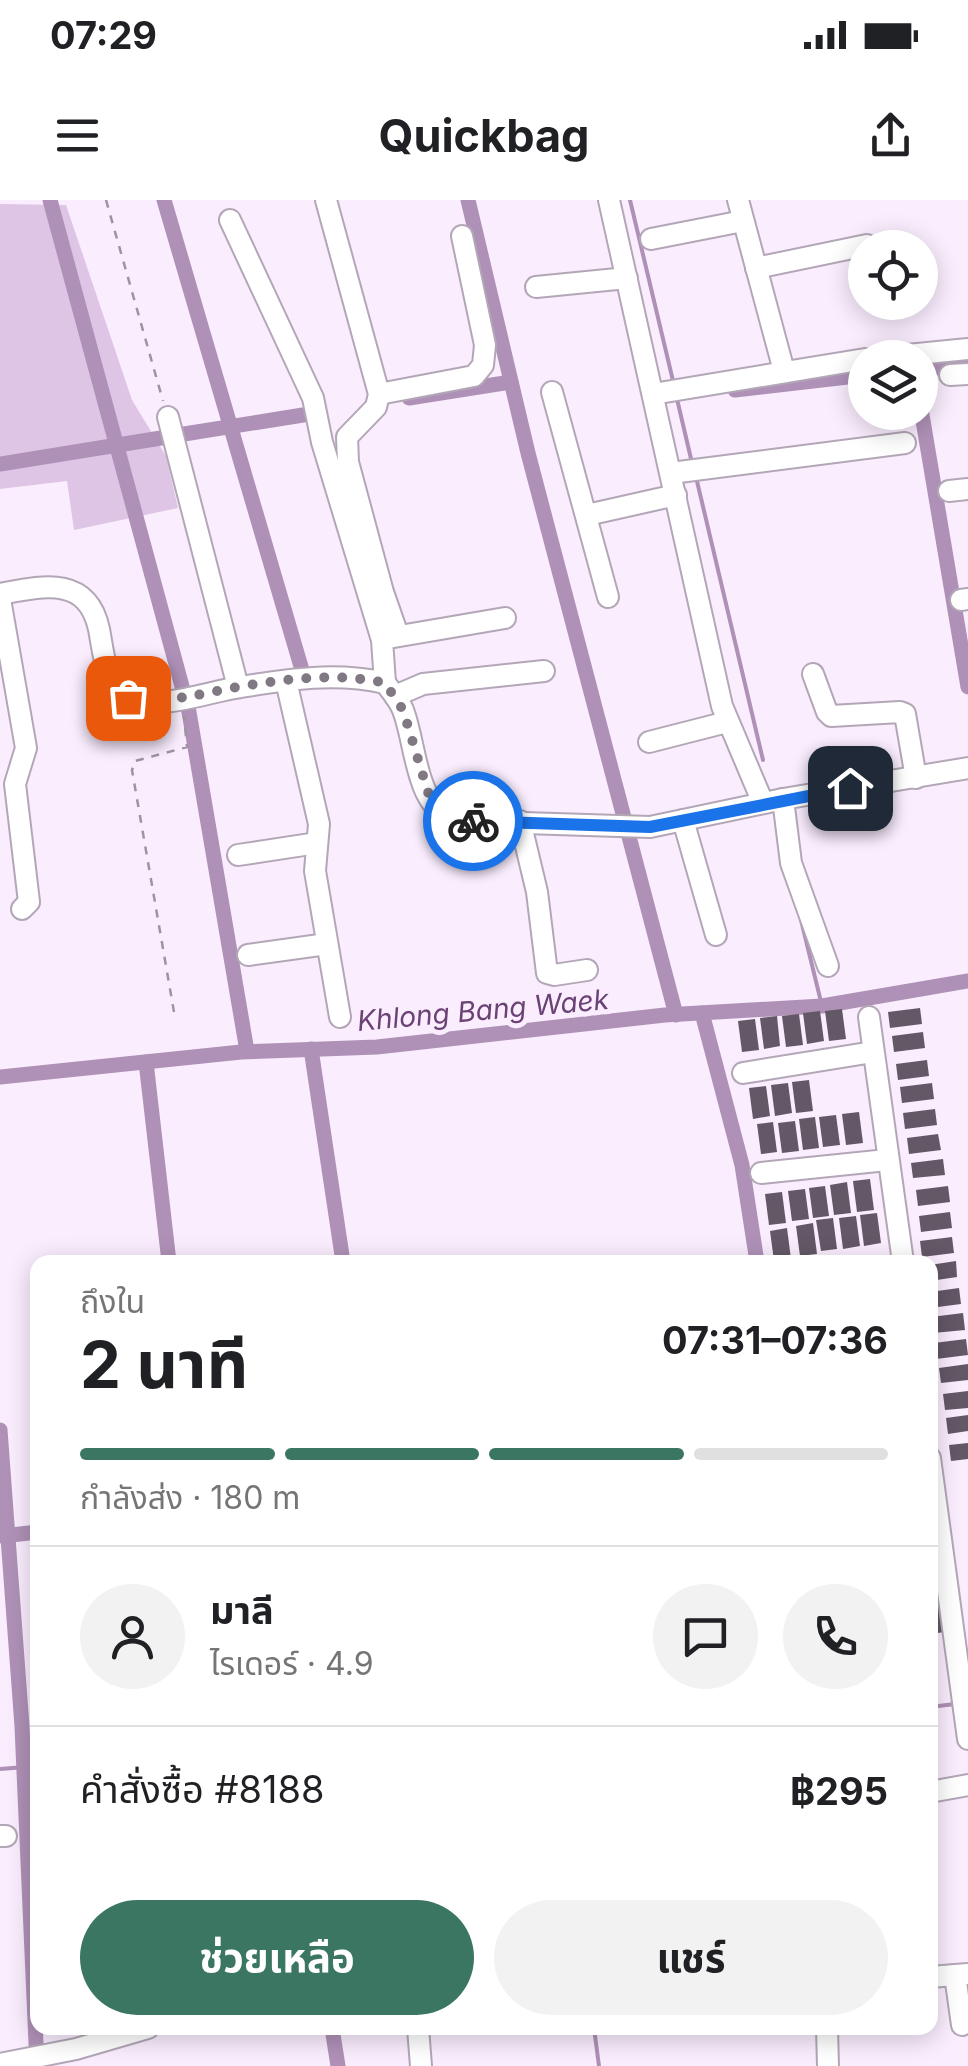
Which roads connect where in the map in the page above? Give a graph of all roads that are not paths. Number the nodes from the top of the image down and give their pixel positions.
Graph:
1 (326, 200) edge
2 (609, 200) edge
3 (743, 206) edge
4 (230, 220) dead end
5 (462, 236) dead end
6 (651, 239) dead end
7 (848, 249) edge
8 (756, 268) junction
9 (627, 278) junction
10 (536, 287) dead end
11 (968, 349) edge
12 (938, 352) edge
13 (848, 361) edge
14 (784, 370) junction
15 (552, 392) dead end
16 (665, 392) junction
17 (378, 394) junction
18 (168, 417) road end
19 (906, 443) dead end
20 (339, 464) junction
21 (684, 471) junction
22 (676, 496) junction
23 (587, 515) junction
24 (0, 596) edge
25 (608, 597) dead end
26 (504, 618) dead end
27 (390, 638) junction
28 (544, 671) dead end
29 (813, 674) dead end
30 (286, 681) junction
31 (238, 687) junction
32 (390, 690) junction
33 (726, 722) junction
34 (649, 742) dead end
35 (964, 768) edge
36 (916, 778) junction
37 (773, 802) junction
38 (684, 820) junction
39 (520, 821) junction
40 (317, 843) junction
41 (238, 855) dead end
42 (22, 909) dead end
43 (716, 935) dead end
44 (327, 944) junction
45 (248, 954) dead end
46 (828, 966) dead end
47 (587, 970) dead end
48 (340, 1017) dead end
49 (869, 1017) dead end
50 (874, 1052) junction
51 (743, 1072) dead end
52 (888, 1160) junction
53 (761, 1173) dead end
54 (901, 1255) edge
55 (938, 1582) edge
56 (968, 1739) edge
57 (968, 1785) edge
58 (938, 1791) edge
59 (962, 1974) edge
60 (962, 2025) dead end
61 (419, 2035) edge
62 (827, 2035) edge
63 (89, 2036) edge
64 (0, 2064) edge
65 (421, 2066) edge
66 (828, 2066) edge

1 - 17 street
2 - 9 street
3 - 6 street
3 - 8 street
4 - 20 street
5 - 17 street
7 - 8 street
8 - 14 street
9 - 10 street
9 - 16 street
11 - 12 street
13 - 14 street
14 - 16 street
15 - 23 street
16 - 21 street
17 - 20 street
18 - 31 street
19 - 21 street
20 - 27 street
21 - 22 street
22 - 23 street
22 - 33 street
23 - 25 street
24 - 31 street
24 - 42 street
26 - 27 street
27 - 32 street
28 - 32 street
29 - 36 street
30 - 31 street
30 - 32 street
30 - 40 street
32 - 39 street
33 - 34 street
33 - 37 street
35 - 36 street
36 - 37 street
37 - 38 street
37 - 46 street
38 - 39 street
38 - 43 street
39 - 47 street
40 - 41 street
40 - 44 street
44 - 45 street
44 - 48 street
49 - 50 street
50 - 51 street
50 - 52 street
52 - 53 street
52 - 54 street
55 - 56 street
57 - 58 street
59 - 60 street
61 - 65 street
62 - 66 street
63 - 64 street

